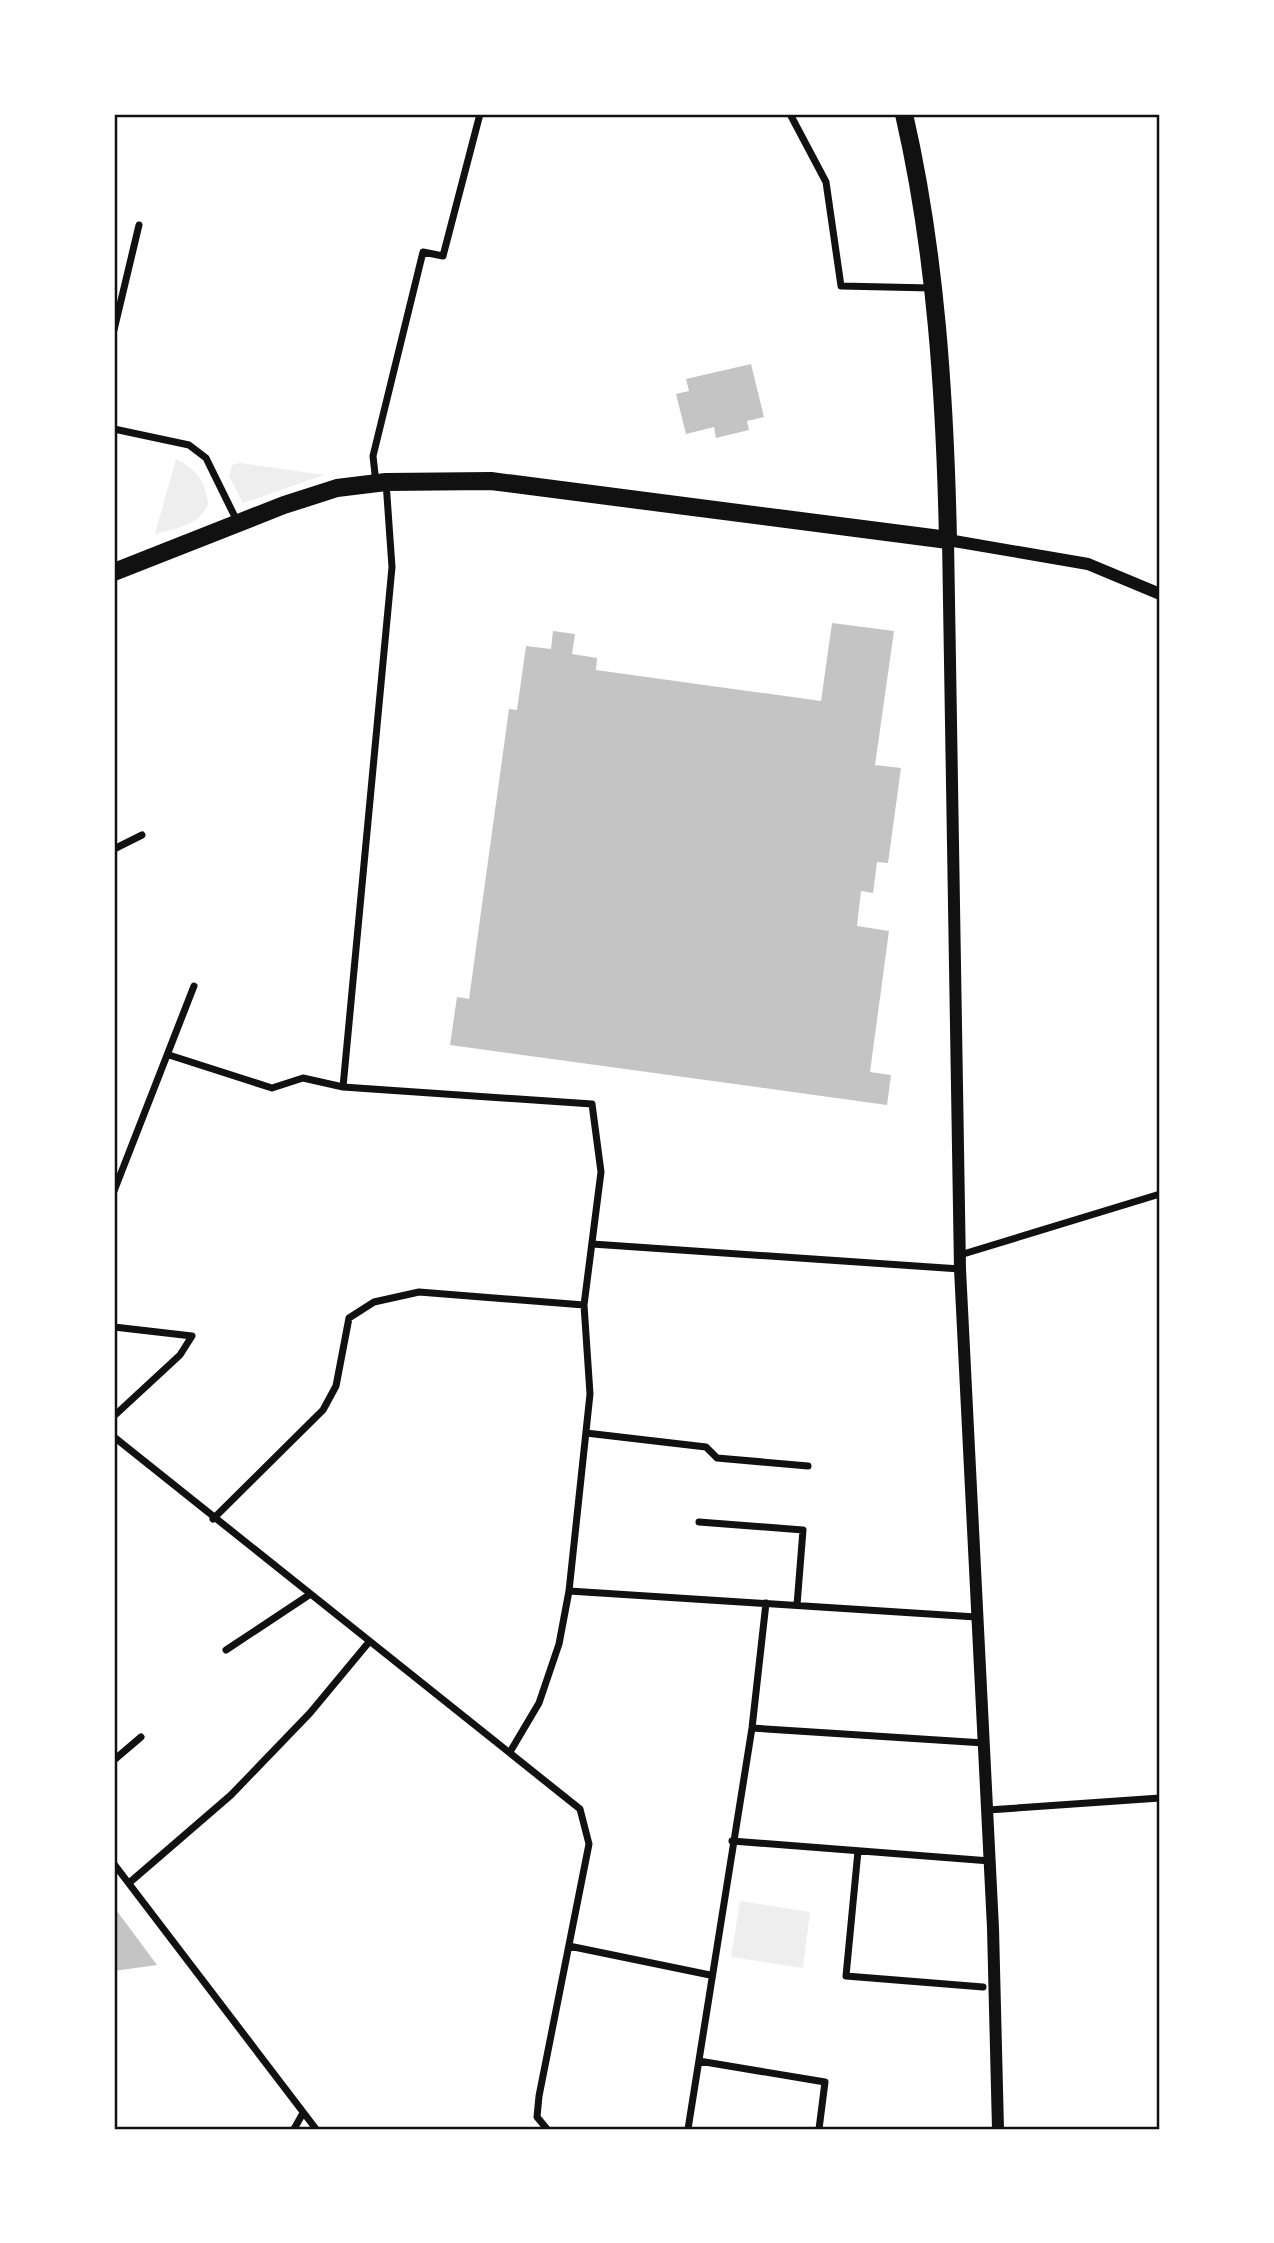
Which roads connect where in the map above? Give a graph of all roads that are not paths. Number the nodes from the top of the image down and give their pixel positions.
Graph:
1 (480, 114) edge
2 (790, 114) edge
3 (904, 114) edge
4 (139, 225) dead end
5 (932, 288) junction
6 (114, 330) edge
7 (114, 429) edge
8 (381, 482) junction
9 (237, 521) junction
10 (948, 540) junction
11 (114, 572) edge
12 (1160, 594) edge
13 (142, 835) dead end
14 (114, 849) edge
15 (194, 986) dead end
16 (169, 1055) junction
17 (342, 1087) junction
18 (114, 1191) edge
19 (1160, 1194) edge
20 (592, 1244) junction
21 (960, 1255) junction
22 (960, 1269) junction
23 (584, 1305) junction
24 (114, 1327) edge
25 (114, 1416) edge
26 (586, 1433) junction
27 (114, 1437) edge
28 (808, 1465) dead end
29 (213, 1519) junction
30 (699, 1522) dead end
31 (569, 1591) junction
32 (309, 1595) junction
33 (766, 1603) junction
34 (797, 1605) junction
35 (975, 1618) junction
36 (369, 1642) junction
37 (226, 1650) dead end
38 (752, 1728) junction
39 (141, 1737) dead end
40 (985, 1743) junction
41 (510, 1752) junction
42 (114, 1760) edge
43 (1160, 1798) edge
44 (988, 1810) junction
45 (732, 1841) junction
46 (858, 1850) junction
47 (990, 1861) junction
48 (114, 1864) edge
49 (129, 1883) junction
50 (569, 1946) junction
51 (710, 1975) junction
52 (983, 1987) dead end
53 (699, 2061) junction
54 (303, 2113) junction
55 (294, 2129) edge
56 (316, 2129) edge
57 (547, 2129) edge
58 (688, 2129) edge
59 (819, 2129) edge
60 (998, 2129) edge

1 - 8 street
2 - 5 street
3 - 5 main road
4 - 6 street
5 - 10 main road
7 - 9 street
8 - 9 main road
8 - 10 main road
8 - 17 street
9 - 11 main road
10 - 12 street
10 - 21 street
13 - 14 street
15 - 16 street
16 - 17 street
16 - 18 street
17 - 20 street
19 - 21 street
20 - 22 street
20 - 23 street
21 - 22 street
22 - 35 street
23 - 26 street
23 - 29 street
24 - 25 street
26 - 28 street
26 - 31 street
27 - 29 street
29 - 32 street
30 - 34 street
31 - 33 street
31 - 41 street
32 - 36 street
32 - 37 street
33 - 34 street
33 - 38 street
34 - 35 street
35 - 40 street
36 - 41 street
36 - 49 street
38 - 40 street
38 - 45 street
39 - 42 street
40 - 44 street
41 - 50 street
43 - 44 street
44 - 47 street
45 - 46 street
45 - 51 street
46 - 47 street
46 - 52 street
47 - 60 street
48 - 49 street
49 - 54 street
50 - 51 street
50 - 57 street
51 - 53 street
53 - 58 street
53 - 59 street
54 - 55 street
54 - 56 street

